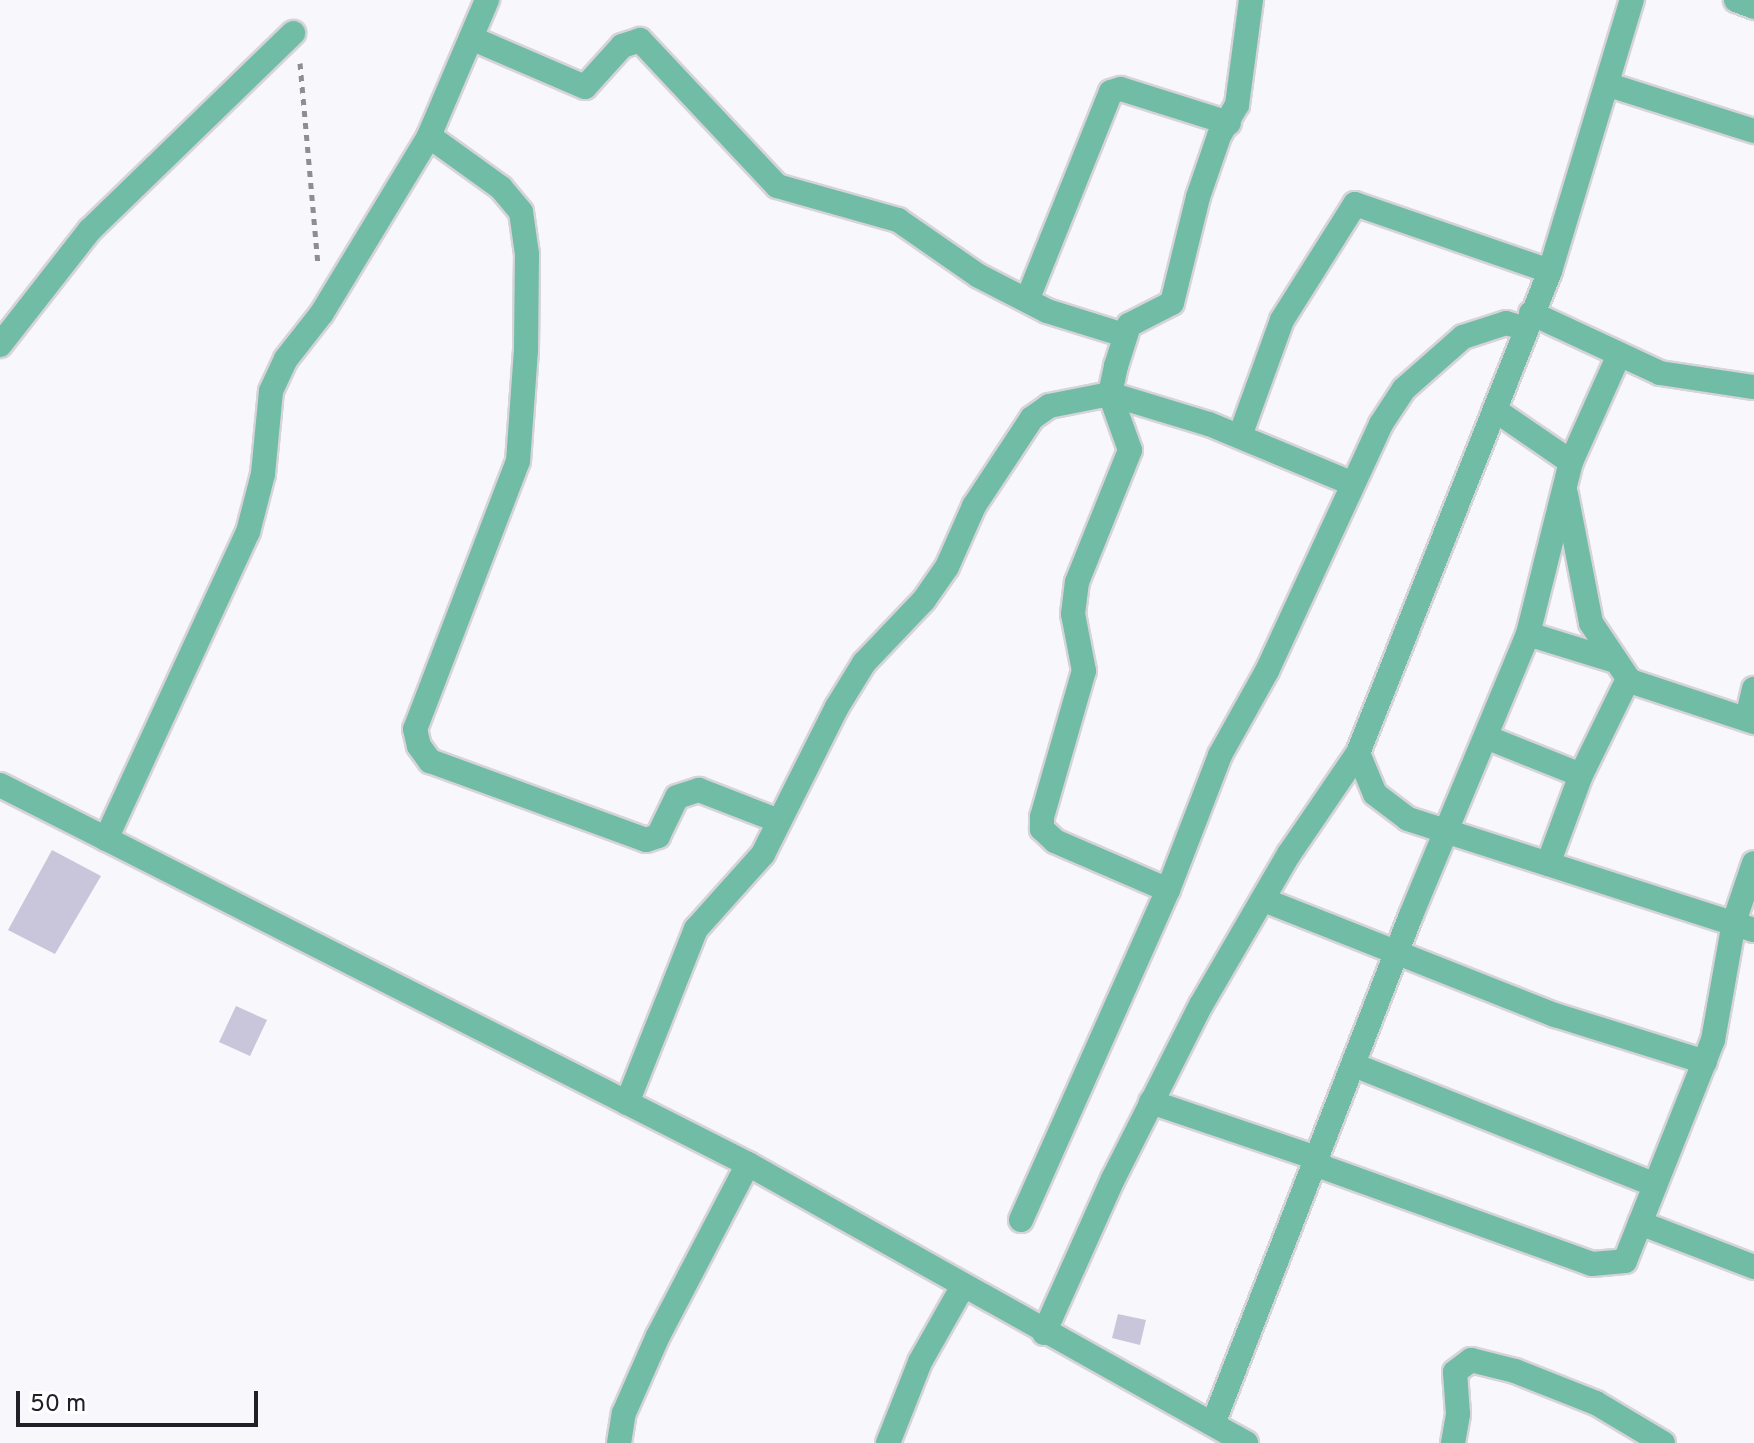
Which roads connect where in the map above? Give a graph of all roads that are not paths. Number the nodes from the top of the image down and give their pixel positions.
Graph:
1 (487, 0) edge
2 (1251, 0) edge
3 (1632, 0) edge
4 (1736, 0) edge
5 (1754, 7) edge
6 (293, 33) road end
7 (471, 38) junction
8 (1609, 85) junction
9 (1229, 123) junction
10 (1754, 131) edge
11 (429, 136) junction
12 (1550, 271) junction
13 (1028, 298) junction
14 (1528, 321) junction
15 (1124, 335) junction
16 (0, 345) edge
17 (1618, 357) junction
18 (1754, 387) edge
19 (1110, 394) junction
20 (1495, 410) junction
21 (1240, 436) junction
22 (1571, 462) junction
23 (1351, 483) junction
24 (1565, 492) junction
25 (1528, 634) junction
26 (1620, 670) junction
27 (1754, 689) edge
28 (1751, 720) edge
29 (1486, 737) junction
30 (1358, 753) junction
31 (1581, 775) junction
32 (0, 785) edge
33 (779, 821) junction
34 (1448, 831) junction
35 (106, 839) junction
36 (1754, 863) edge
37 (1548, 864) junction
38 (1168, 890) junction
39 (1264, 900) junction
40 (1744, 926) edge
41 (1399, 949) junction
42 (1705, 1062) junction
43 (1354, 1065) junction
44 (1151, 1102) junction
45 (627, 1103) junction
46 (1318, 1162) junction
47 (748, 1164) junction
48 (1655, 1185) junction
49 (1021, 1220) dead end
50 (1640, 1223) junction
51 (1754, 1267) edge
52 (963, 1286) junction
53 (1044, 1333) junction
54 (1213, 1424) junction
55 (619, 1443) edge
56 (888, 1443) edge
57 (1246, 1443) edge
58 (1453, 1443) edge
59 (1663, 1443) edge

1 - 7 street
2 - 9 street
3 - 8 street
4 - 5 street
6 - 16 street
7 - 11 street
7 - 13 street
8 - 10 street
8 - 12 street
9 - 13 street
9 - 15 street
11 - 33 street
11 - 35 street
12 - 14 street
12 - 21 street
13 - 15 street
14 - 17 street
14 - 20 street
14 - 23 street
15 - 19 street
17 - 18 street
17 - 22 street
19 - 21 street
19 - 33 street
19 - 38 street
20 - 22 street
20 - 30 street
21 - 23 street
22 - 24 street
23 - 38 street
24 - 25 street
24 - 26 street
25 - 26 street
25 - 29 street
26 - 28 street
26 - 31 street
27 - 28 street
29 - 31 street
29 - 34 street
30 - 34 street
30 - 39 street
31 - 37 street
32 - 35 street
33 - 45 street
34 - 37 street
34 - 41 street
35 - 45 street
36 - 40 street
37 - 40 street
38 - 49 street
39 - 41 street
39 - 44 street
40 - 42 street
41 - 42 street
41 - 43 street
42 - 48 street
43 - 46 street
43 - 48 street
44 - 46 street
44 - 53 street
45 - 47 street
46 - 50 street
46 - 54 street
47 - 52 street
47 - 55 street
48 - 50 street
50 - 51 street
52 - 53 street
52 - 56 street
53 - 54 street
54 - 57 street
58 - 59 street

